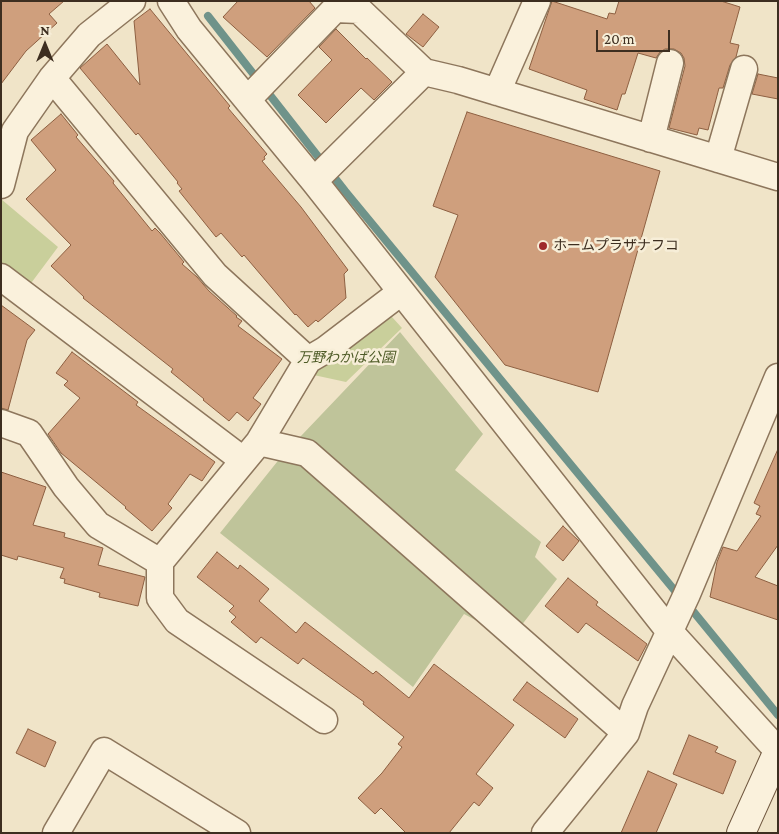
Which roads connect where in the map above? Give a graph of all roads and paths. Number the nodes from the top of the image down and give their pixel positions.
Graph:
1 (132, 1) edge
2 (171, 1) edge
3 (537, 1) edge
4 (670, 63) dead end
5 (744, 68) dead end
6 (424, 72) junction
7 (52, 78) junction
8 (258, 90) junction
9 (497, 92) junction
10 (650, 139) junction
11 (718, 159) junction
12 (321, 174) junction
13 (778, 177) edge
14 (1, 185) edge
15 (1, 277) edge
16 (401, 292) junction
17 (308, 360) junction
18 (778, 377) edge
19 (1, 423) edge
20 (251, 451) junction
21 (160, 562) junction
22 (670, 632) junction
23 (324, 720) dead end
24 (626, 733) junction
25 (778, 751) edge
26 (56, 833) edge
27 (237, 833) edge
28 (546, 833) edge
29 (741, 833) edge

1 - 7 street
2 - 8 street
3 - 9 street
4 - 10 street
5 - 11 street
6 - 8 street
6 - 9 street
6 - 12 street
7 - 14 street
7 - 17 street
8 - 12 street
9 - 10 street
10 - 11 street
11 - 13 street
12 - 16 street
15 - 20 street
16 - 17 street
16 - 22 street
17 - 20 street
18 - 22 street
19 - 21 street
20 - 21 street
20 - 24 street
21 - 23 street
22 - 24 street
22 - 25 street
24 - 28 street
25 - 29 main road
26 - 27 street

